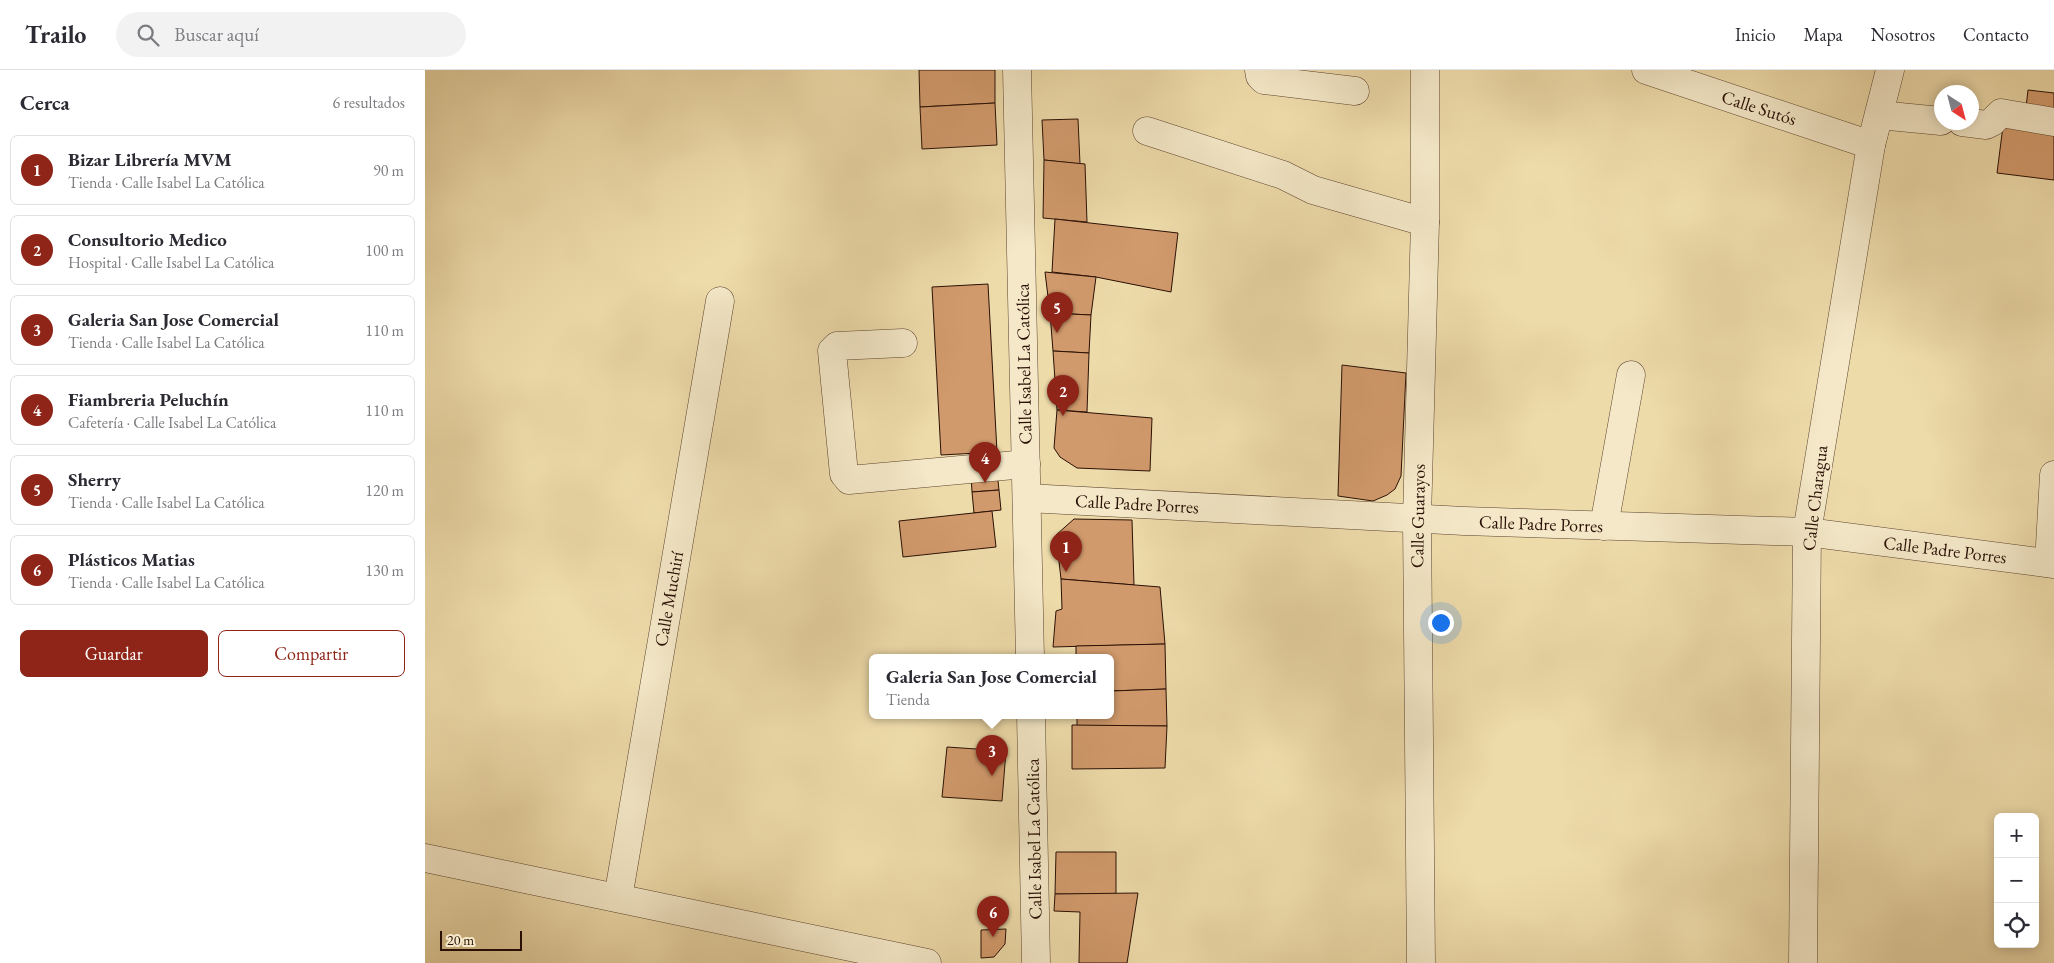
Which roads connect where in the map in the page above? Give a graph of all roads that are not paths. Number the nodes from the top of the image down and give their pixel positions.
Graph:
1 (1017, 70) edge
2 (1259, 70) edge
3 (1425, 70) edge
4 (1890, 70) edge
5 (1651, 71) edge
6 (1355, 91) dead end
7 (1879, 115) junction
8 (1934, 120) edge
9 (2054, 122) edge
10 (1979, 124) edge
11 (1147, 131) dead end
12 (1871, 145) junction
13 (1425, 222) junction
14 (720, 301) dead end
15 (903, 343) dead end
16 (1631, 375) dead end
17 (1026, 464) junction
18 (2054, 475) edge
19 (1027, 498) junction
20 (1417, 519) junction
21 (1604, 526) junction
22 (1807, 532) junction
23 (2051, 563) edge
24 (1030, 654) edge
25 (1031, 719) edge
26 (425, 858) edge
27 (618, 898) junction
28 (843, 955) edge
29 (927, 963) edge
30 (1036, 963) edge
31 (1421, 963) edge
32 (1803, 963) edge

1 - 17 street, Calle Isabel La Católica
2 - 6 street
3 - 13 street, Calle Guarayos
4 - 7 street, Calle Charagua
5 - 12 street, Calle Sutós
7 - 8 street
7 - 12 street, Calle Charagua
9 - 10 street
11 - 13 street
12 - 22 street, Calle Charagua
13 - 20 street, Calle Guarayos
14 - 27 street, Calle Muchirí
15 - 17 street
16 - 21 street
17 - 19 street, Calle Isabel La Católica
18 - 23 street
19 - 20 street, Calle Padre Porres
19 - 24 street, Calle Isabel La Católica
20 - 21 street, Calle Padre Porres
20 - 31 street, Calle Guarayos
21 - 22 street, Calle Padre Porres
22 - 23 street, Calle Padre Porres
22 - 32 street, Calle Charagua
25 - 30 street, Calle Isabel La Católica
26 - 27 street
27 - 28 street
28 - 29 street

